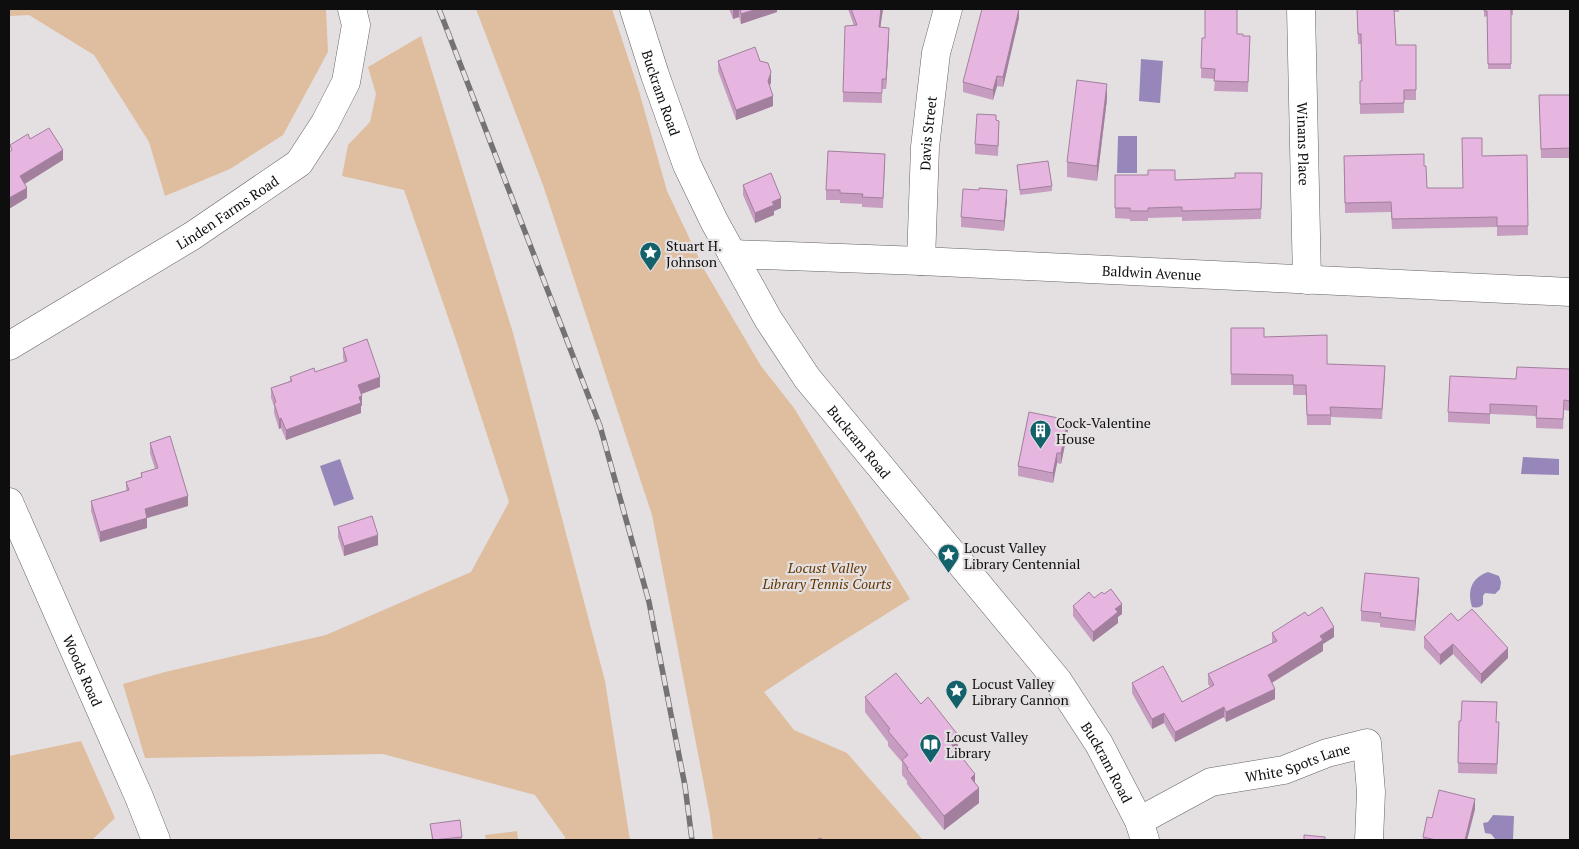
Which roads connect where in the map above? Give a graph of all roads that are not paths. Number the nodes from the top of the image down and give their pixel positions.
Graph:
1 (352, 9) edge
2 (634, 9) edge
3 (948, 9) edge
4 (1301, 9) edge
5 (732, 254) junction
6 (921, 261) junction
7 (1307, 280) junction
8 (1570, 292) edge
9 (9, 346) edge
10 (9, 502) edge
11 (1142, 830) edge
12 (156, 840) edge
13 (1369, 840) edge

1 - 9 street, Linden Farms Road
2 - 5 street, Buckram Road
3 - 6 street, Davis Street
4 - 7 street, Winans Place
5 - 6 street, Baldwin Avenue
5 - 11 street, Buckram Road
6 - 7 street, Baldwin Avenue
7 - 8 street, Baldwin Avenue
10 - 12 street, Woods Road
11 - 13 street, White Spots Lane

